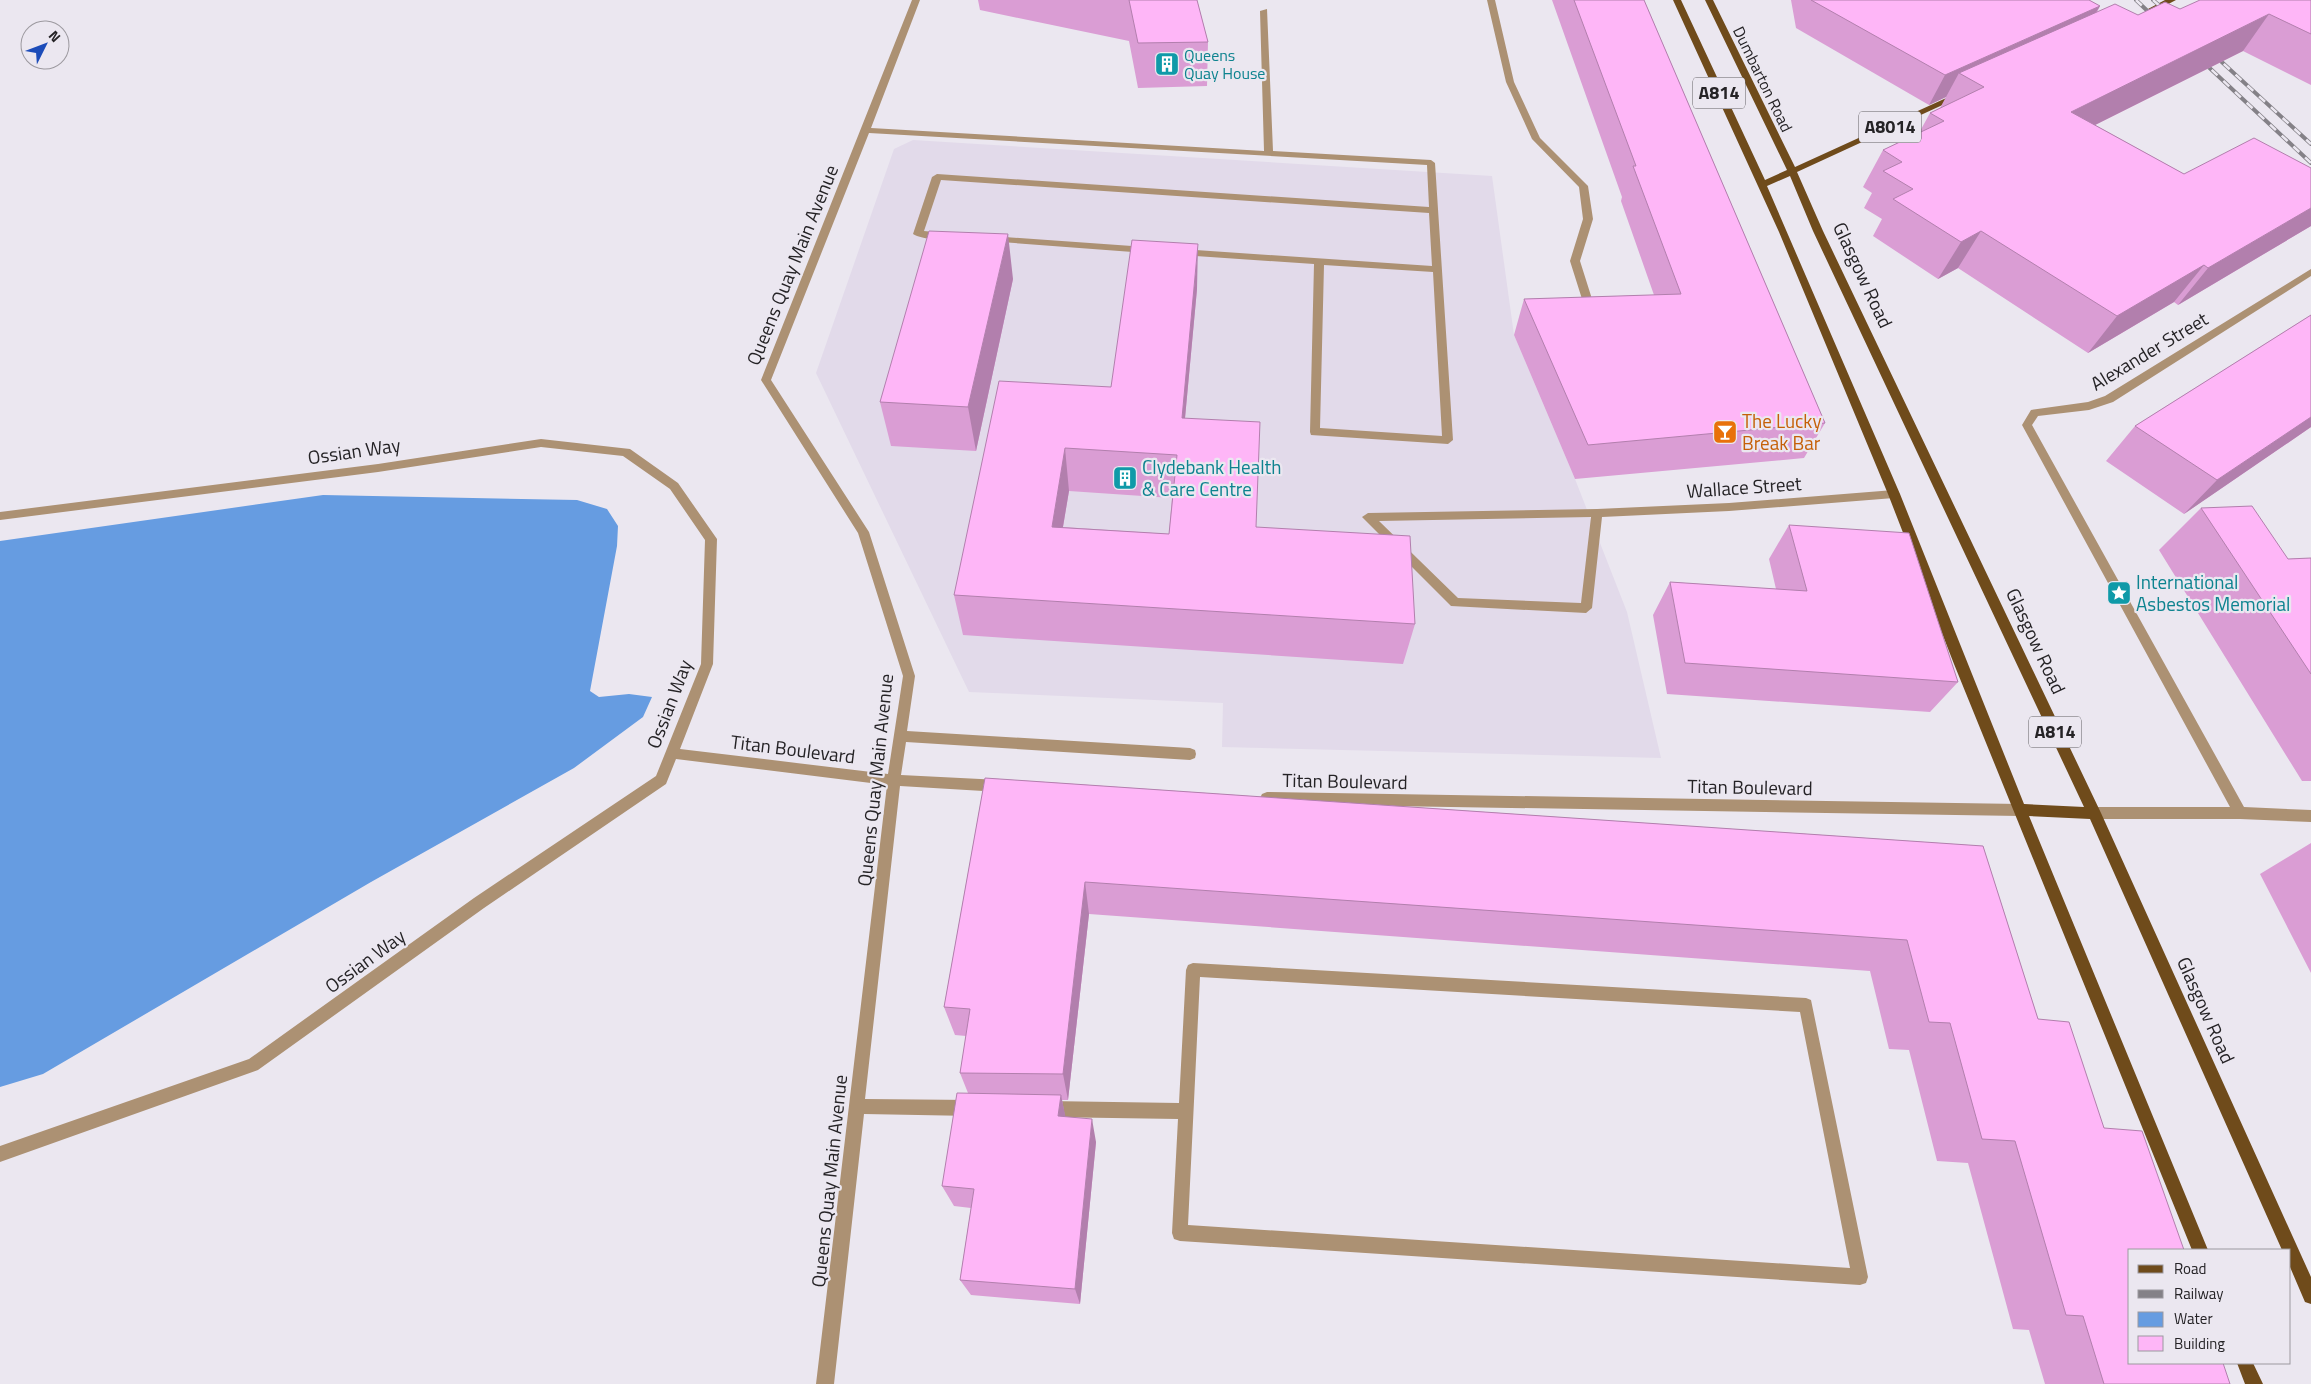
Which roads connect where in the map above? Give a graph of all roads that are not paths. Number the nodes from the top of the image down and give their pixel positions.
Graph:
1 (916, 0) edge
2 (1491, 0) edge
3 (1677, 0) edge
4 (1708, 0) edge
5 (2172, 0) edge
6 (1264, 11) dead end
7 (2143, 13) edge
8 (1971, 90) edge
9 (867, 130) junction
10 (1269, 154) junction
11 (1792, 172) junction
12 (1762, 185) junction
13 (1434, 210) junction
14 (957, 237) edge
15 (977, 238) edge
16 (1153, 250) edge
17 (1172, 251) edge
18 (1319, 261) junction
19 (1438, 269) junction
20 (2311, 272) edge
21 (1587, 299) edge
22 (1894, 494) junction
23 (1597, 513) junction
24 (0, 516) edge
25 (902, 736) junction
26 (671, 753) junction
27 (1190, 754) dead end
28 (894, 780) junction
29 (1012, 787) edge
30 (1252, 798) edge
31 (2020, 810) junction
32 (2094, 813) junction
33 (2240, 813) junction
34 (2311, 816) edge
35 (856, 1106) junction
36 (986, 1108) edge
37 (1036, 1109) edge
38 (1186, 1111) junction
39 (0, 1154) edge
40 (2200, 1249) edge
41 (2290, 1249) edge
42 (2291, 1251) edge
43 (2311, 1296) edge
44 (2246, 1364) edge
45 (825, 1384) edge
46 (2254, 1384) edge

1 - 9 street, Queens Quay Main Avenue
2 - 21 street
3 - 12 main road, A814
4 - 11 main road, Dumbarton Road / A814
5 - 7 main road
6 - 10 street
8 - 11 main road, A8014
9 - 10 street
9 - 25 street, Queens Quay Main Avenue
10 - 13 street
11 - 12 main road, A8014
11 - 32 main road, Glasgow Road / A814
12 - 22 main road, A814
13 - 14 street
13 - 19 street
15 - 16 street
17 - 18 street
18 - 19 street
18 - 19 street
20 - 33 street, Alexander Street
22 - 23 street, Wallace Street
22 - 31 main road, A814
23 - 23 street, Wallace Street
24 - 26 street, Ossian Way
25 - 27 street
25 - 28 street, Queens Quay Main Avenue
26 - 28 street, Titan Boulevard
26 - 39 street, Ossian Way
28 - 29 street, Titan Boulevard
28 - 35 street, Queens Quay Main Avenue
30 - 31 street, Titan Boulevard
31 - 32 main road
31 - 40 main road, A814
32 - 33 street
32 - 41 main road, Glasgow Road / A814
33 - 34 street
35 - 36 street
35 - 45 street, Queens Quay Main Avenue
37 - 38 street
38 - 38 street
42 - 43 main road, Glasgow Road / A814
44 - 46 main road

